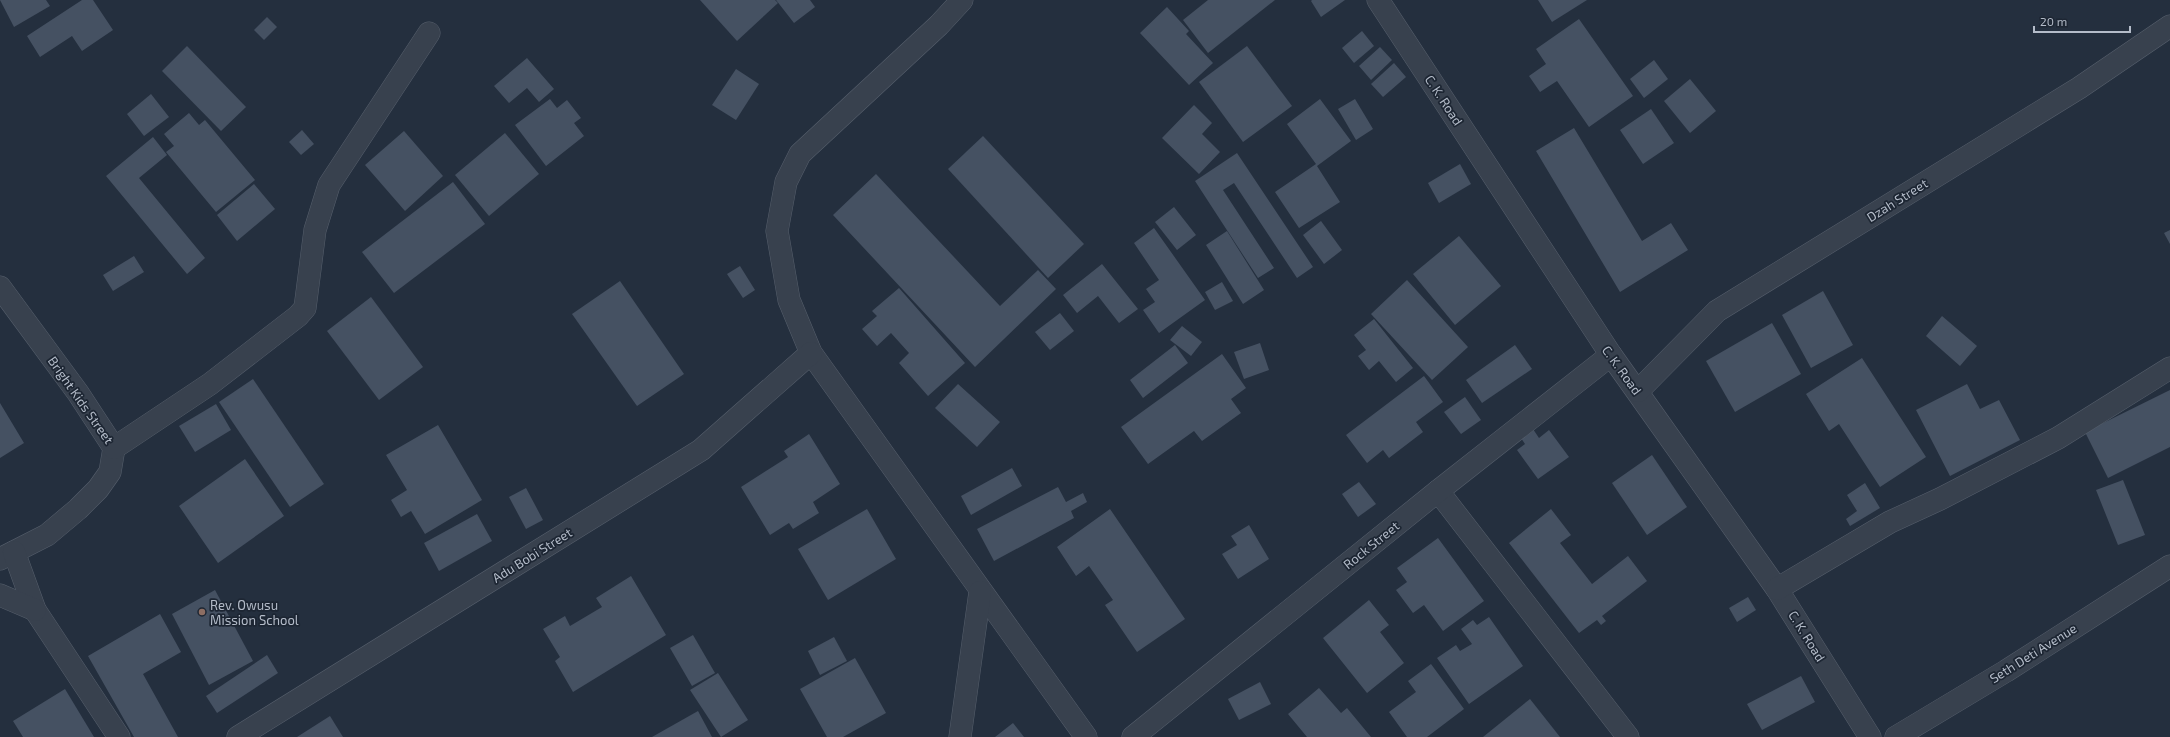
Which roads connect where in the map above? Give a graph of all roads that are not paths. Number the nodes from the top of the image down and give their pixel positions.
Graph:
1 (962, 0) edge
2 (1378, 0) edge
3 (2170, 26) edge
4 (429, 33) dead end
5 (0, 287) edge
6 (811, 353) junction
7 (1611, 356) junction
8 (2170, 368) edge
9 (1638, 391) junction
10 (114, 448) junction
11 (1438, 491) junction
12 (7, 555) edge
13 (2170, 566) edge
14 (1777, 589) junction
15 (980, 592) junction
16 (0, 596) edge
17 (35, 610) junction
18 (119, 737) edge
19 (238, 737) edge
20 (960, 737) edge
21 (1086, 737) edge
22 (1132, 737) edge
23 (1628, 737) edge
24 (1870, 737) edge
25 (1896, 737) edge

1 - 6 street
2 - 7 street, C. K. Road
3 - 9 street, Dzah Street
4 - 10 street
5 - 10 street, Bright Kids Street
6 - 15 street
6 - 19 street, Adu Bobi Street
7 - 9 street, C. K. Road
7 - 11 street, Rock Street
8 - 14 street
9 - 14 street, C. K. Road
10 - 12 street, Bright Kids Street
11 - 22 street, Rock Street
11 - 23 street
12 - 17 street
13 - 25 street, Seth Deti Avenue
14 - 24 street, C. K. Road
15 - 20 street
15 - 21 street
16 - 17 street
17 - 18 street

